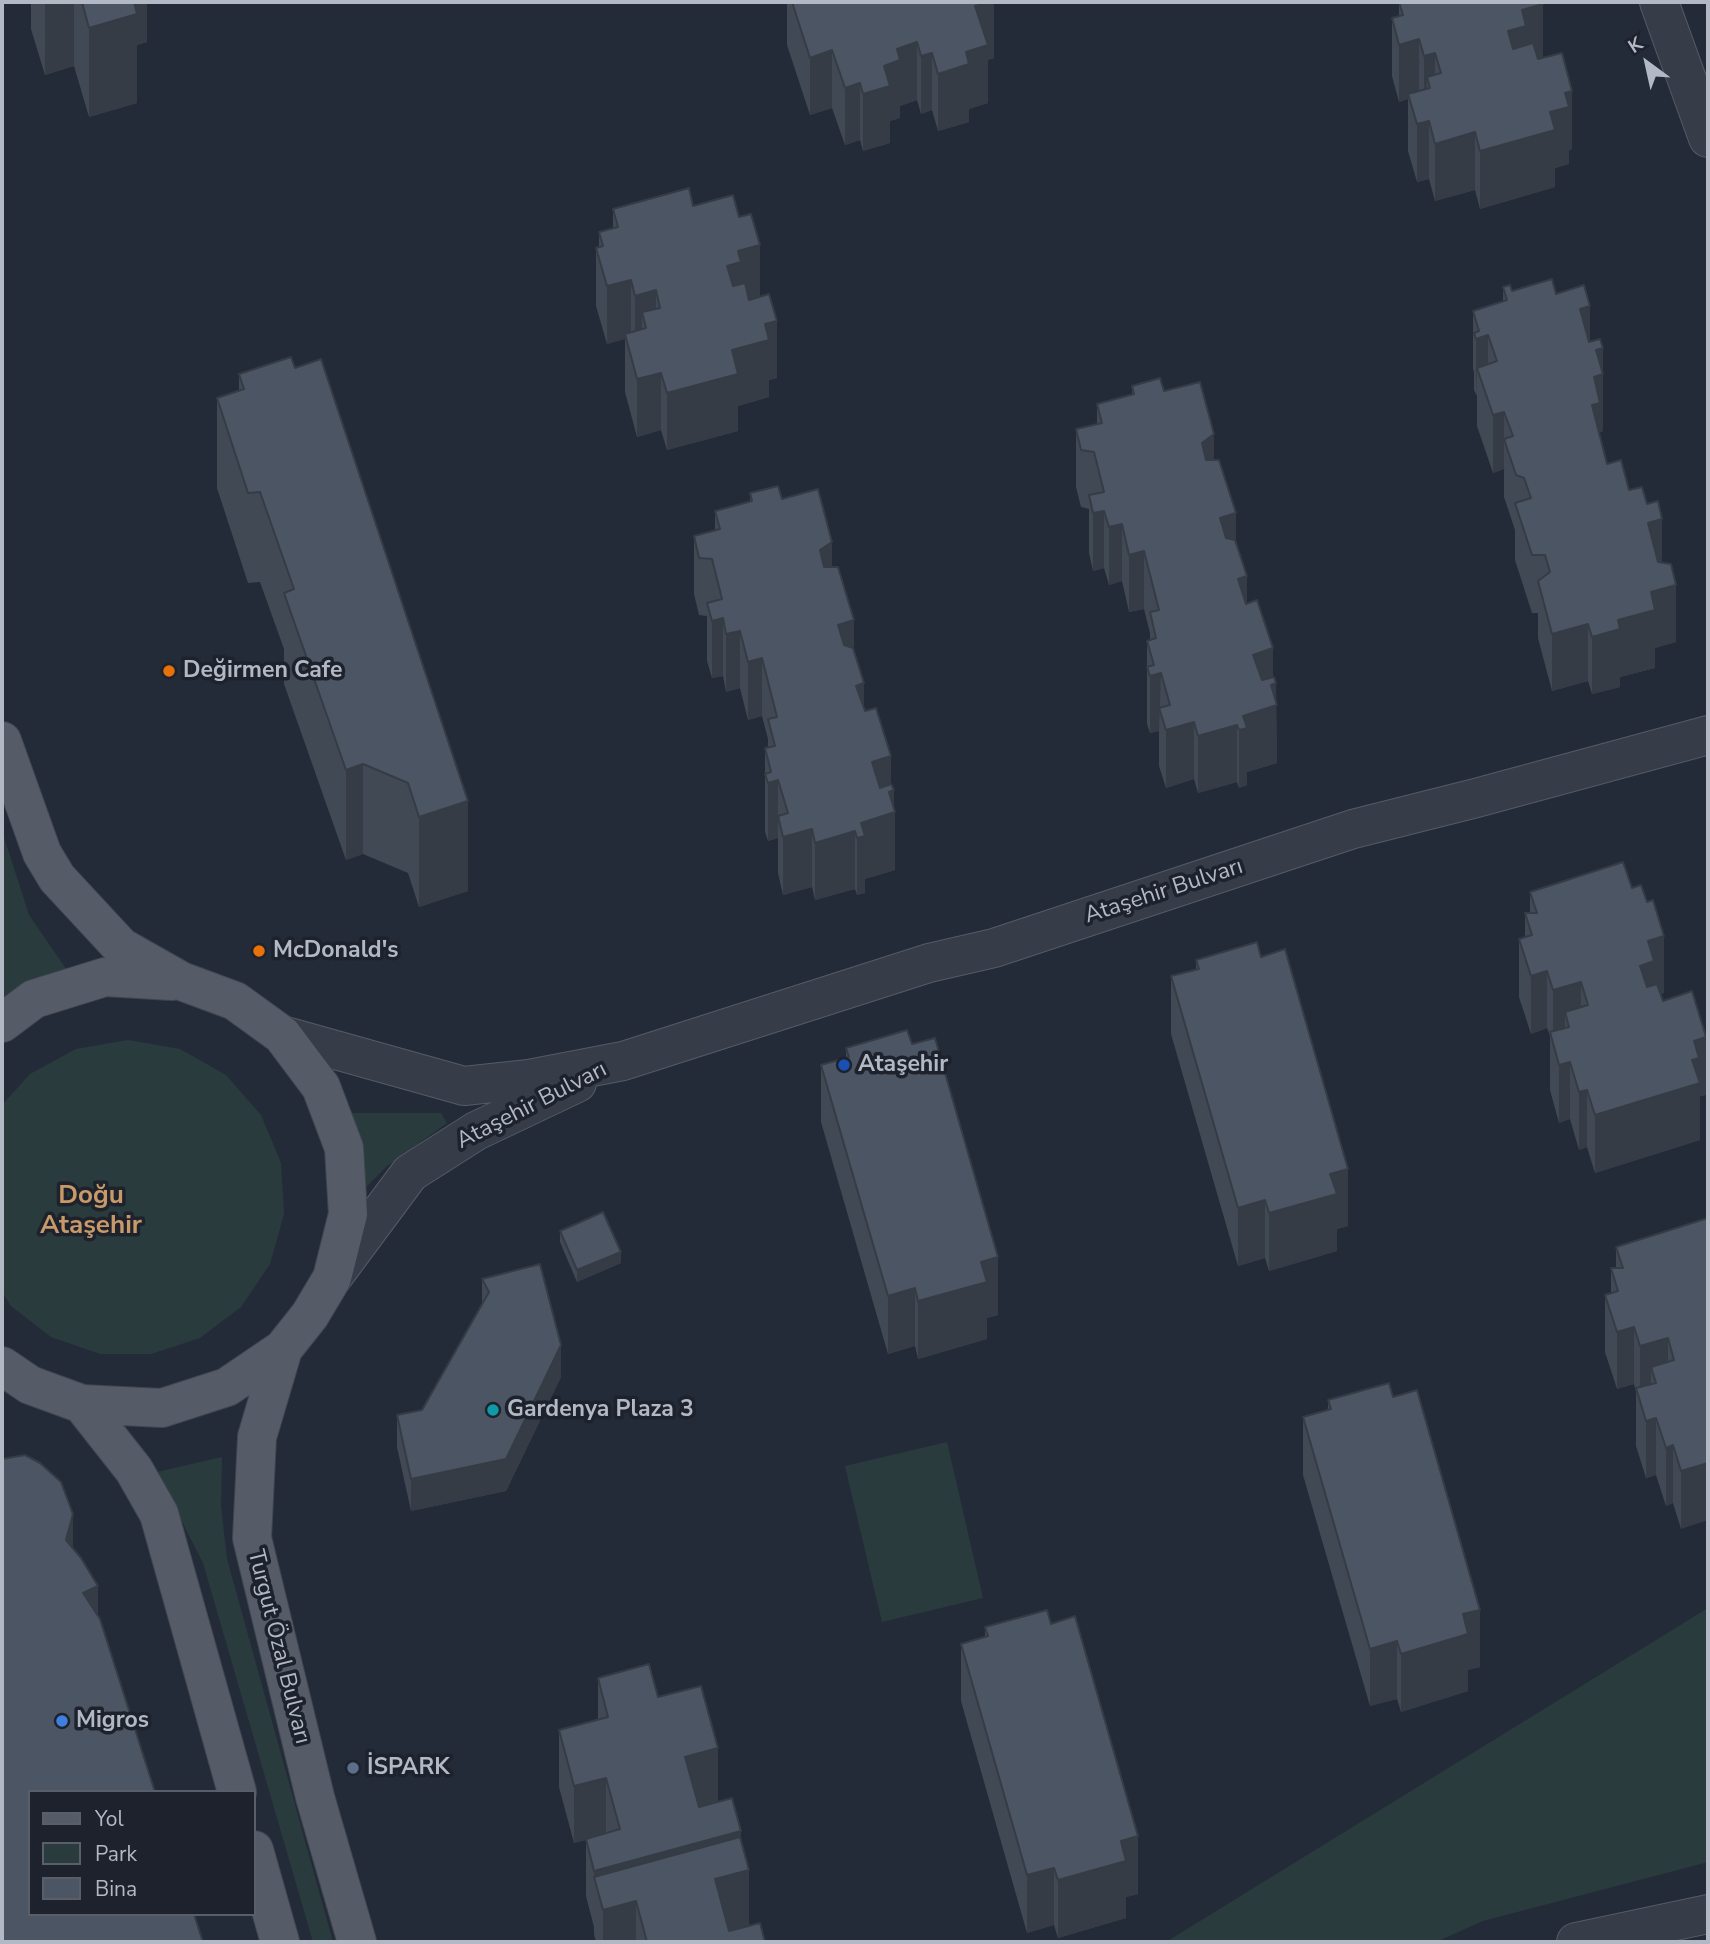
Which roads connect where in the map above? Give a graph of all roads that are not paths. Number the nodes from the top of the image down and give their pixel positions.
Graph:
1 (1659, 2) edge
2 (1708, 138) edge
3 (1708, 735) edge
4 (2, 741) edge
5 (181, 981) junction
6 (2, 1023) edge
7 (282, 1035) junction
8 (623, 1061) junction
9 (331, 1278) junction
10 (283, 1349) junction
11 (2, 1366) edge
12 (82, 1404) junction
13 (236, 1790) edge
14 (256, 1857) edge
15 (1708, 1914) edge
16 (280, 1942) edge
17 (357, 1942) edge
18 (1576, 1942) edge

1 - 2 street
3 - 8 street, Ataşehir Bulvarı
4 - 5 main road, Turgut Özal Bulvarı
5 - 6 main road, Turgut Özal Bulvarı
5 - 7 main road, Turgut Özal Bulvarı
7 - 8 street, Ataşehir Bulvarı
7 - 9 main road, Turgut Özal Bulvarı
8 - 9 street, Ataşehir Bulvarı
9 - 10 main road, Turgut Özal Bulvarı
10 - 12 main road, Turgut Özal Bulvarı
10 - 17 main road, Turgut Özal Bulvarı
11 - 12 main road, Turgut Özal Bulvarı
12 - 13 main road
14 - 16 main road
15 - 18 street

